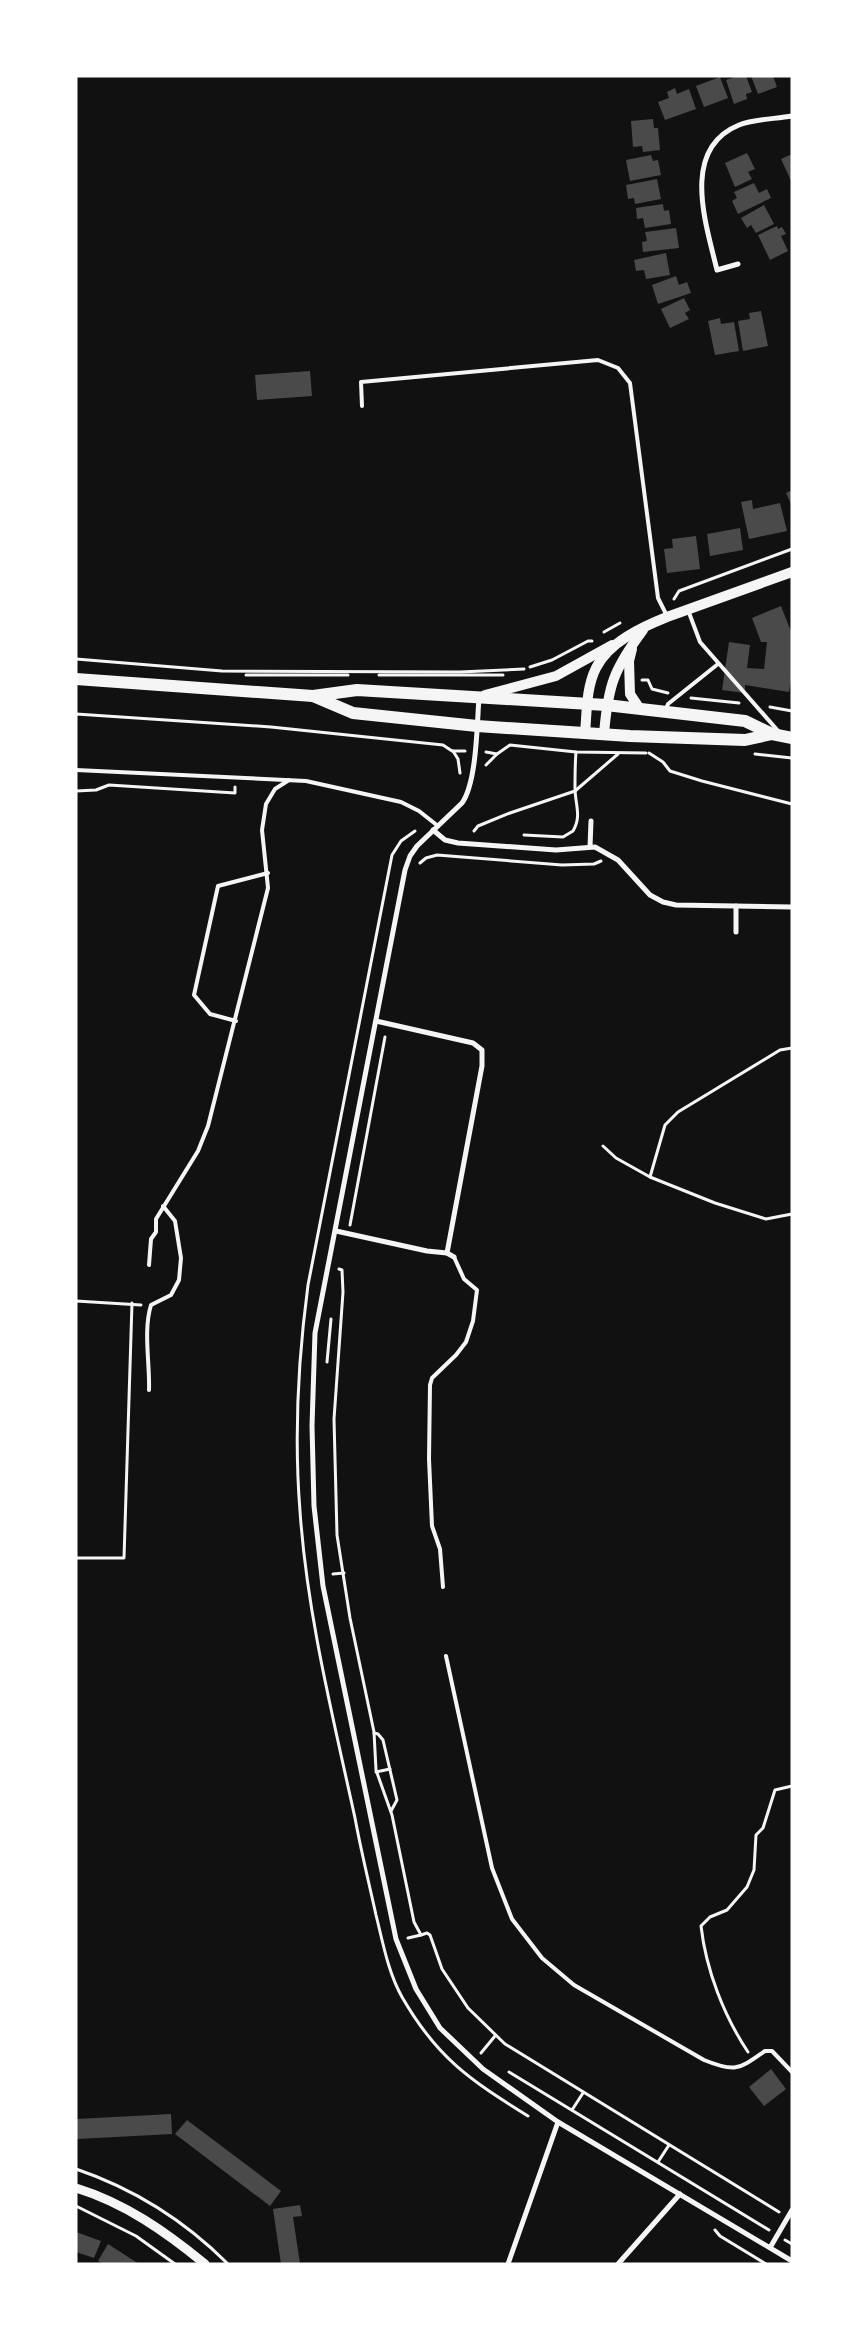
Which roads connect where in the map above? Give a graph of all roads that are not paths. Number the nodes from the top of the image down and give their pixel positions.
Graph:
1 (792, 116) edge
2 (738, 264) dead end
3 (362, 406) dead end
4 (792, 572) edge
5 (688, 610) junction
6 (667, 617) junction
7 (631, 640) junction
8 (718, 664) junction
9 (76, 679) edge
10 (313, 696) junction
11 (479, 697) junction
12 (588, 704) junction
13 (606, 705) junction
14 (640, 709) junction
15 (666, 712) junction
16 (477, 726) junction
17 (585, 733) junction
18 (604, 734) junction
19 (782, 736) edge
20 (76, 770) edge
21 (289, 780) junction
22 (592, 821) dead end
23 (438, 826) junction
24 (433, 830) junction
25 (590, 846) junction
26 (268, 873) junction
27 (736, 906) junction
28 (792, 907) edge
29 (736, 932) dead end
30 (236, 1021) junction
31 (376, 1021) junction
32 (163, 1206) junction
33 (336, 1231) junction
34 (447, 1253) junction
35 (454, 1257) joint
36 (150, 1265) dead end
37 (149, 1390) dead end
38 (443, 1587) dead end
39 (446, 1656) dead end
40 (792, 2072) edge
41 (558, 2122) junction
42 (76, 2188) edge
43 (680, 2194) junction
44 (792, 2210) edge
45 (771, 2246) junction
46 (792, 2261) edge
47 (205, 2264) edge
48 (508, 2264) edge
49 (618, 2264) edge

1 - 2 street
3 - 6 lane
4 - 5 main road
5 - 6 main road
5 - 8 lane
6 - 7 main road
7 - 11 main road
7 - 12 main road
7 - 13 main road
7 - 14 main road
8 - 15 lane
8 - 19 lane
9 - 10 main road
10 - 11 main road
10 - 16 main road
11 - 12 main road
11 - 16 street
12 - 13 main road
12 - 17 main road
13 - 14 main road
13 - 18 main road
14 - 15 main road
15 - 19 main road
16 - 17 main road
16 - 23 street
17 - 18 main road
18 - 19 main road
20 - 21 lane
21 - 23 lane
21 - 26 lane
22 - 25 street
23 - 24 street
24 - 25 street
24 - 31 street
25 - 27 street
26 - 30 lane
26 - 30 lane
27 - 28 street
27 - 29 street
30 - 32 lane
31 - 33 street
31 - 34 street
32 - 36 lane
32 - 37 lane
33 - 34 street
33 - 41 street
34 - 35 street
35 - 38 lane
39 - 40 lane
41 - 43 street
41 - 48 street
42 - 47 street
43 - 45 street
43 - 49 street
44 - 45 street
45 - 46 street

